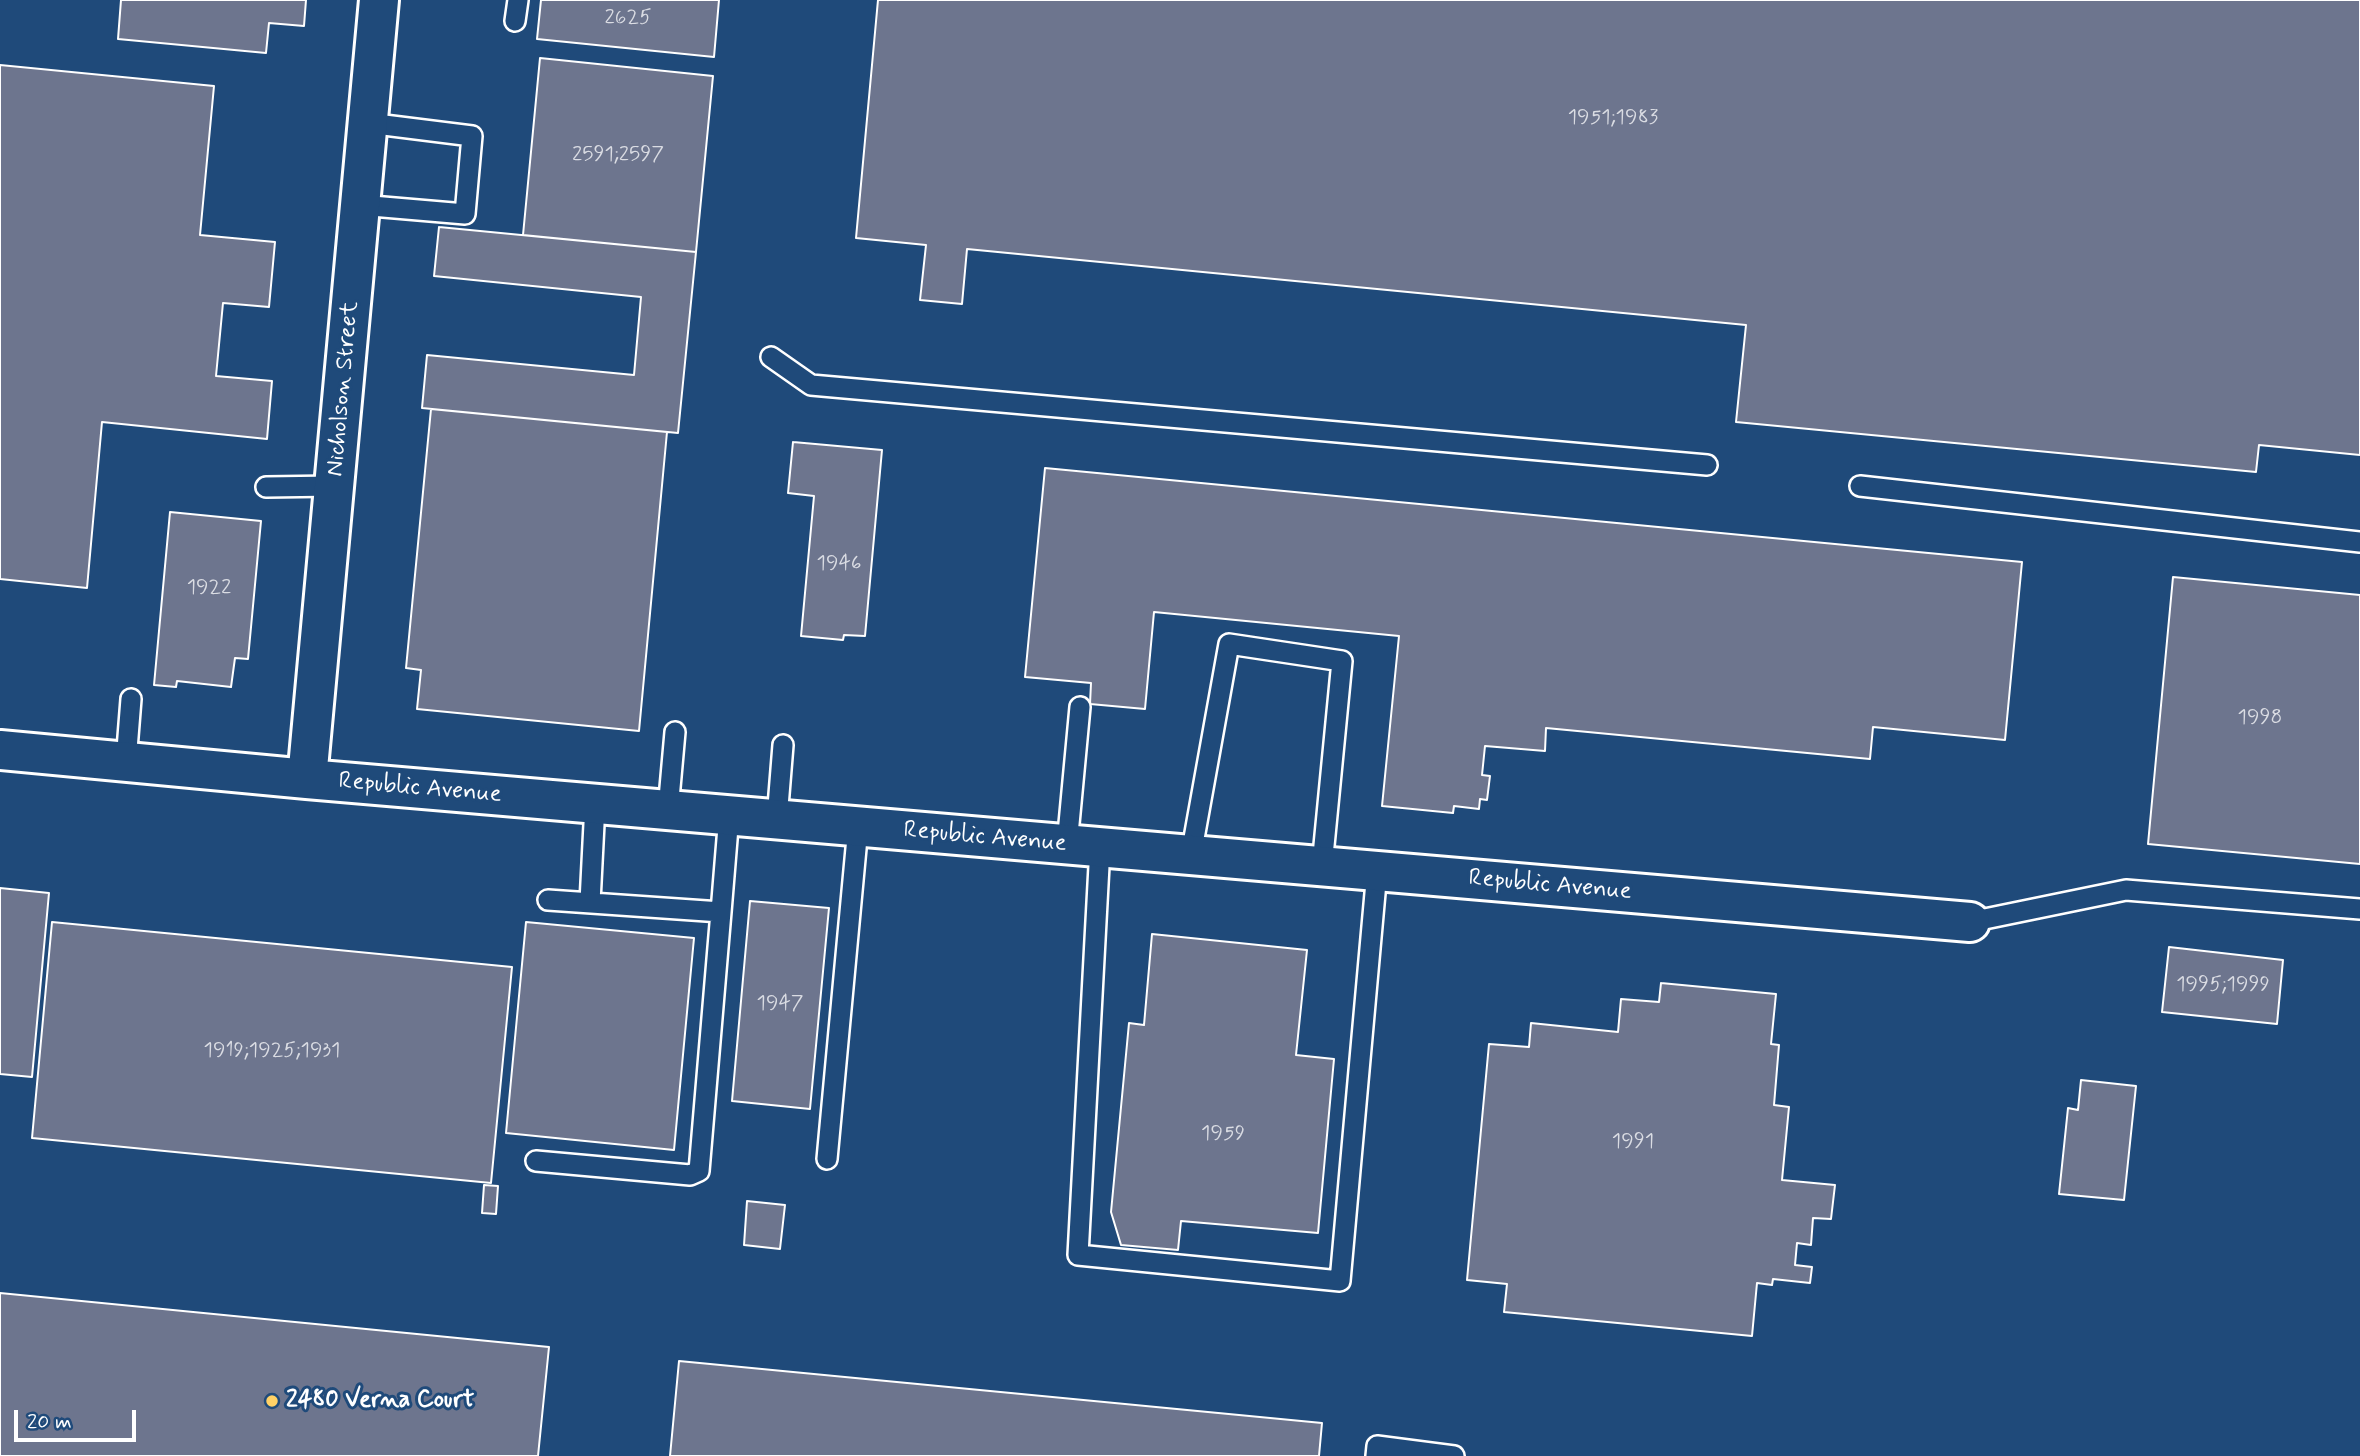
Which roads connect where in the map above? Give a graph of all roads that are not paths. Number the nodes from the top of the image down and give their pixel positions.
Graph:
1 (379, 0) edge
2 (517, 0) edge
3 (514, 21) dead end
4 (368, 123) junction
5 (360, 205) junction
6 (771, 357) dead end
7 (1707, 465) dead end
8 (335, 486) junction
9 (1860, 486) dead end
10 (266, 487) dead end
11 (2360, 542) edge
12 (131, 699) dead end
13 (1080, 707) dead end
14 (676, 732) dead end
15 (783, 745) dead end
16 (0, 750) edge
17 (126, 762) junction
18 (307, 779) junction
19 (594, 804) junction
20 (668, 810) junction
21 (729, 815) junction
22 (777, 819) junction
23 (858, 827) junction
24 (1084, 846) junction
25 (1191, 855) junction
26 (1322, 866) junction
27 (1377, 871) junction
28 (548, 900) dead end
29 (590, 902) junction
30 (2360, 909) edge
31 (721, 912) junction
32 (1970, 922) joint
33 (827, 1159) dead end
34 (536, 1161) dead end
35 (1376, 1456) edge
36 (1454, 1456) edge

1 - 4 street, Nicholson Street
2 - 3 lane
4 - 5 street, Nicholson Street
4 - 5 lane
5 - 8 street, Nicholson Street
6 - 7 lane
8 - 10 lane
8 - 18 street, Nicholson Street
9 - 11 lane
12 - 17 lane
13 - 24 lane
14 - 20 lane
15 - 22 lane
16 - 17 street, Republic Avenue
17 - 18 street, Republic Avenue
18 - 19 street, Republic Avenue
19 - 20 street, Republic Avenue
19 - 29 lane
20 - 21 street, Republic Avenue
21 - 22 street, Republic Avenue
21 - 31 lane
22 - 23 street, Republic Avenue
23 - 24 street, Republic Avenue
23 - 33 lane
24 - 25 street, Republic Avenue
24 - 27 lane
25 - 26 street, Republic Avenue
25 - 26 lane
26 - 27 street, Republic Avenue
27 - 32 street, Republic Avenue
28 - 29 lane
29 - 31 lane
30 - 32 lane
31 - 34 lane
35 - 36 lane

